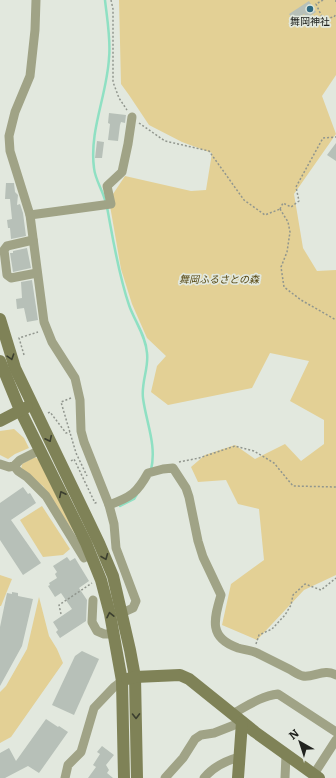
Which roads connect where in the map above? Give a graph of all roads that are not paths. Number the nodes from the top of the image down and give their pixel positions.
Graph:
1 (36, 0) edge
2 (132, 117) road end
3 (30, 215) junction
4 (33, 240) junction
5 (38, 273) junction
6 (0, 319) edge
7 (0, 361) edge
8 (32, 404) junction
9 (20, 410) junction
10 (0, 421) edge
11 (40, 450) junction
12 (0, 464) edge
13 (14, 466) junction
14 (109, 505) junction
15 (84, 558) dead end
16 (93, 600) dead end
17 (122, 613) junction
18 (114, 634) junction
19 (336, 675) edge
20 (135, 677) junction
21 (122, 680) junction
22 (232, 714) junction
23 (242, 722) junction
24 (336, 732) edge
25 (336, 740) edge
26 (286, 755) junction
27 (239, 757) junction
28 (316, 776) edge
29 (65, 778) edge
30 (124, 778) edge
31 (137, 778) edge
32 (164, 778) edge
33 (204, 778) edge
34 (238, 778) edge
35 (285, 778) edge

1 - 3 street
2 - 3 street
3 - 4 street
4 - 5 street
4 - 5 street
5 - 14 street
6 -> 8 street
7 - 9 street
8 - 9 street
8 -> 17 street
9 - 10 street
9 - 11 street
11 - 13 street
18 -> 11 street
12 - 13 street
13 - 15 street
14 - 17 street
14 - 19 street
16 - 18 street
17 - 20 street
18 - 21 street
20 - 21 street
20 - 22 street
20 -> 31 street
21 - 29 street
21 - 30 street
22 - 23 street
22 - 24 street
23 - 26 street
23 - 27 street
23 - 32 street
25 - 28 street
26 - 28 street
26 - 35 street
27 - 33 street
27 - 34 street

